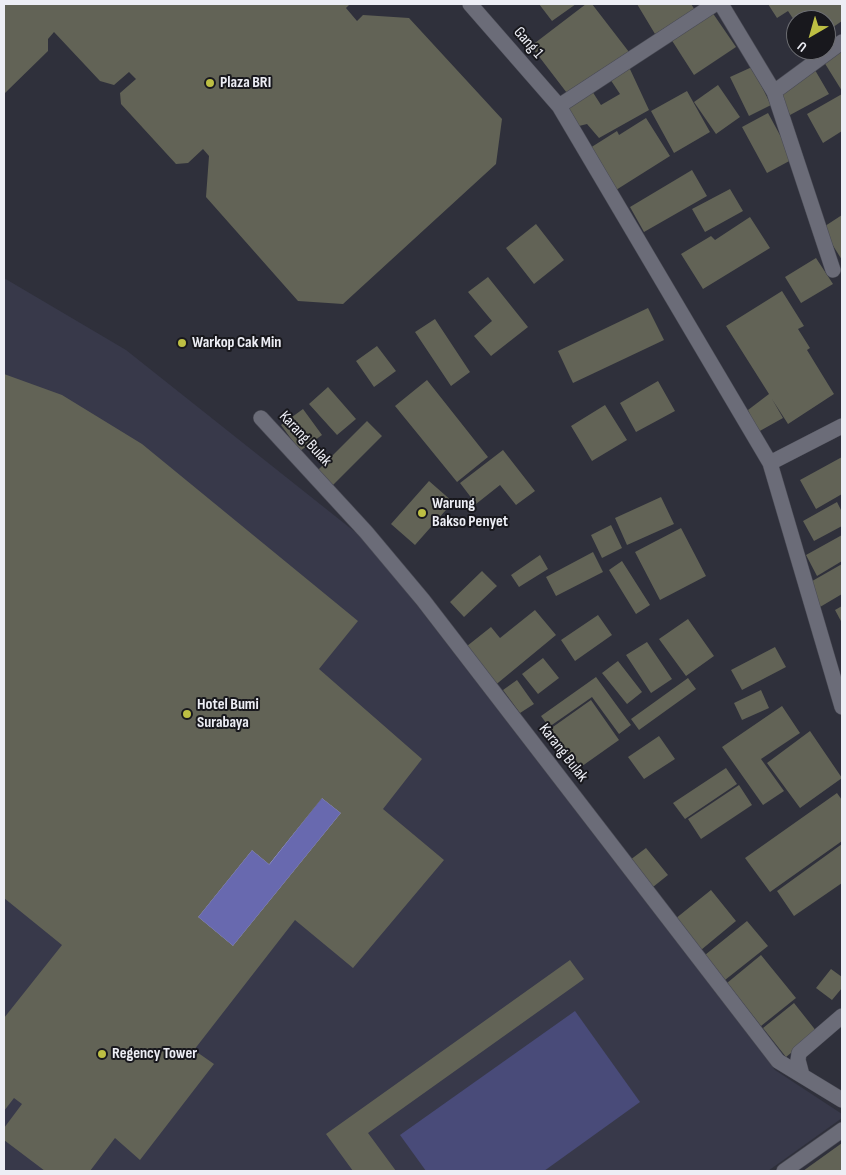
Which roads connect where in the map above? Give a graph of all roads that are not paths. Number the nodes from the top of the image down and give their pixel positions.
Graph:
1 (470, 4) edge
2 (715, 4) edge
3 (721, 4) edge
4 (842, 42) edge
5 (774, 92) junction
6 (559, 106) junction
7 (833, 270) dead end
8 (261, 418) dead end
9 (842, 426) edge
10 (770, 462) junction
11 (842, 707) edge
12 (842, 1016) edge
13 (802, 1075) junction
14 (842, 1100) edge
15 (842, 1130) edge
16 (784, 1171) edge

1 - 6 street, Gang 1
2 - 6 street
3 - 5 street
4 - 5 street
5 - 7 street
6 - 10 street, Gang 1
8 - 13 street, Karang Bulak
9 - 10 street
10 - 11 street, Gang 1
12 - 13 street
13 - 14 street, Karang Bulak
15 - 16 street

